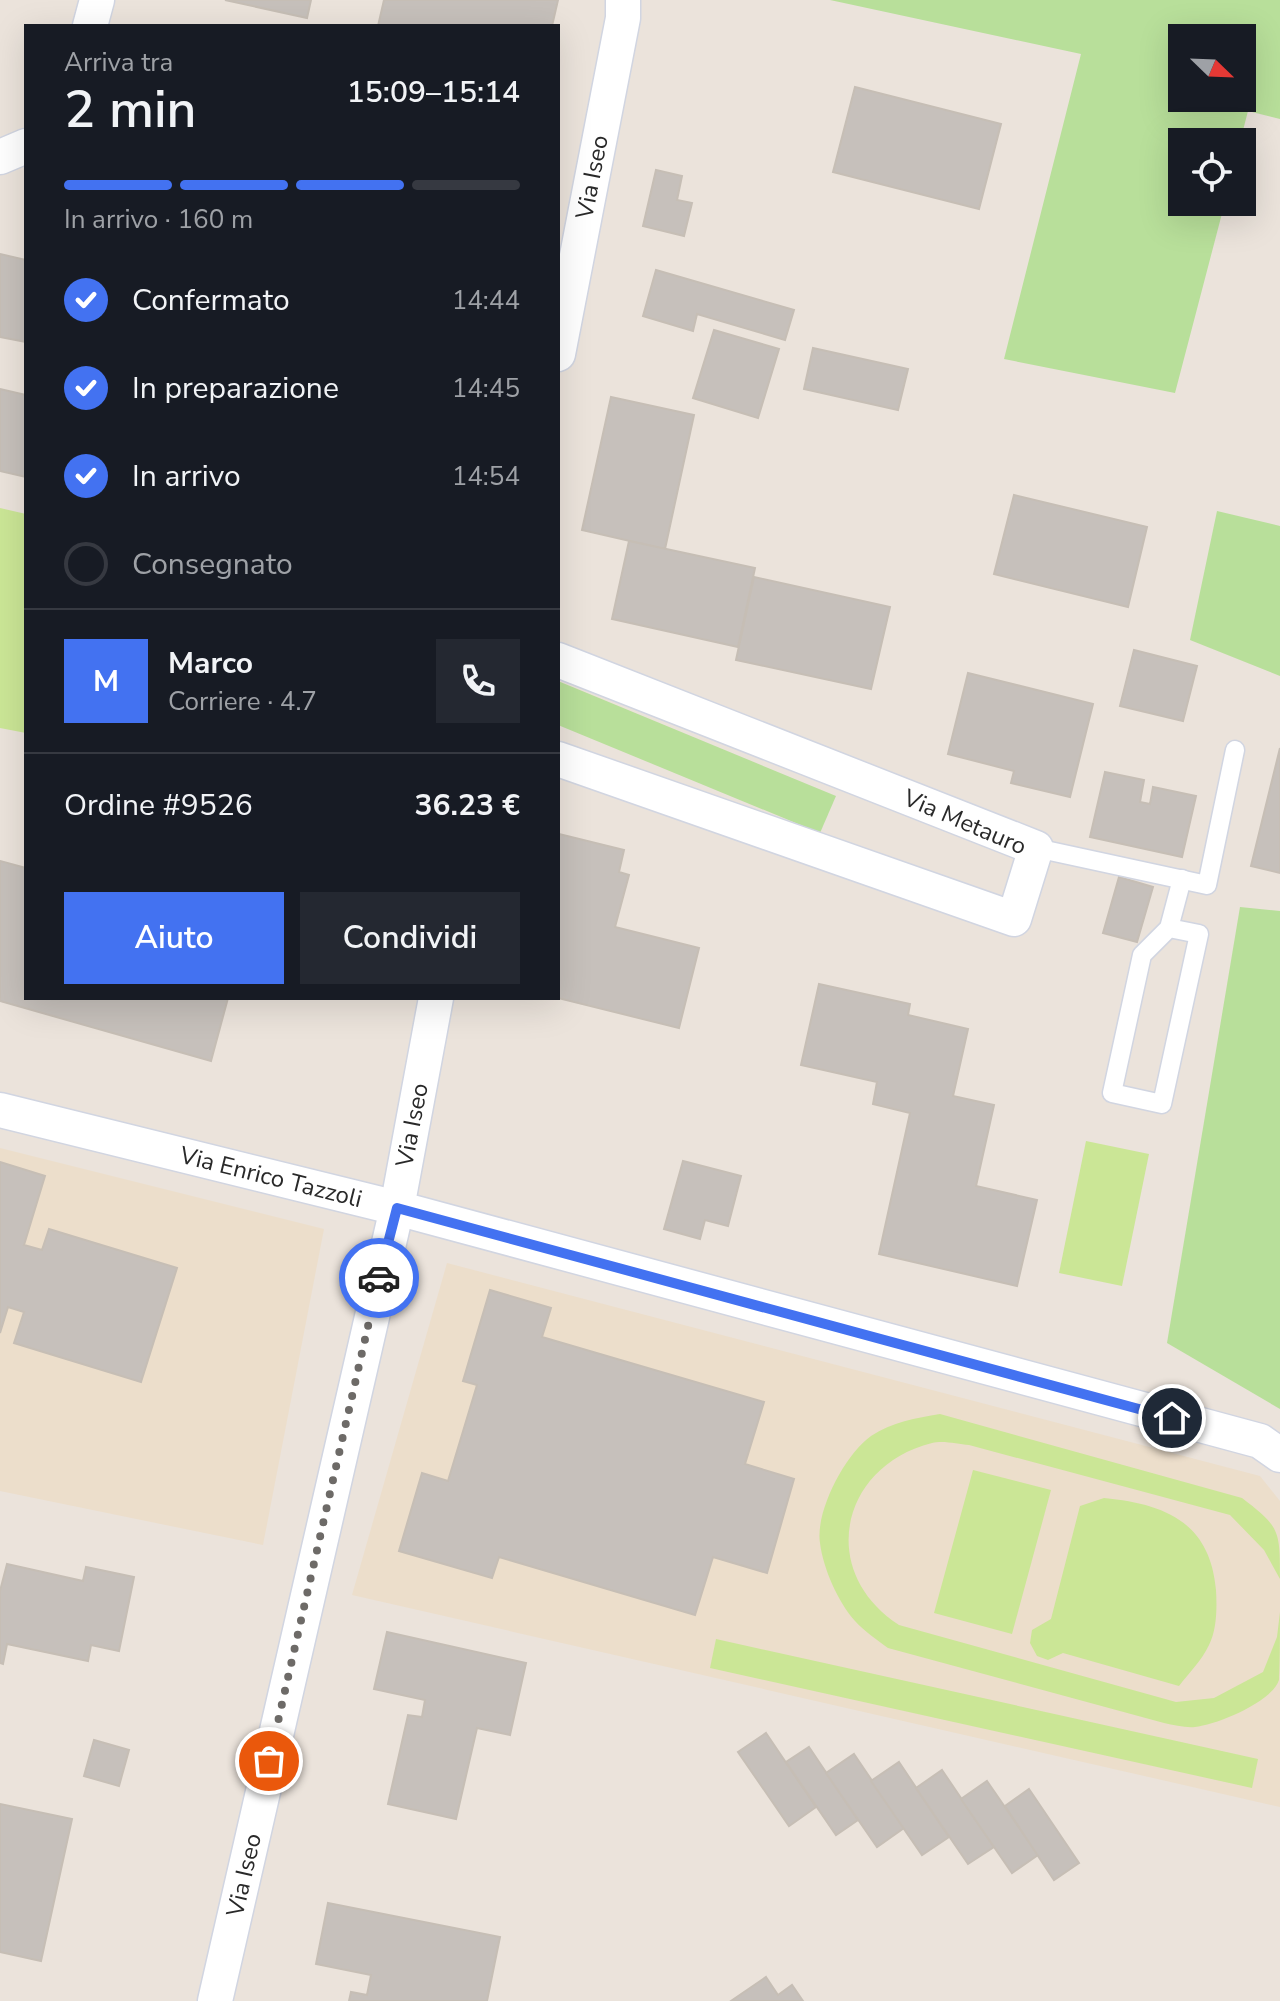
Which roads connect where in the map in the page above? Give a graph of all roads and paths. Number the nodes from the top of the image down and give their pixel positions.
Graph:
1 (97, 0) edge
2 (623, 0) edge
3 (91, 24) edge
4 (24, 147) edge
5 (0, 157) edge
6 (560, 344) edge
7 (560, 661) edge
8 (1235, 750) dead end
9 (560, 760) edge
10 (1036, 848) junction
11 (1182, 879) junction
12 (1169, 928) junction
13 (436, 1000) edge
14 (0, 1110) edge
15 (397, 1208) junction
16 (1280, 1455) edge
17 (215, 2001) edge

1 - 3 street
2 - 6 street, Via Iseo
4 - 5 street
7 - 10 street, Via Metauro
8 - 11 lane
9 - 10 street, Via Metauro
10 - 11 lane
11 - 12 lane
12 - 12 lane
13 - 15 street, Via Iseo
14 - 15 street, Via Enrico Tazzoli
15 - 16 street, Via Enrico Tazzoli
15 - 17 street, Via Iseo

